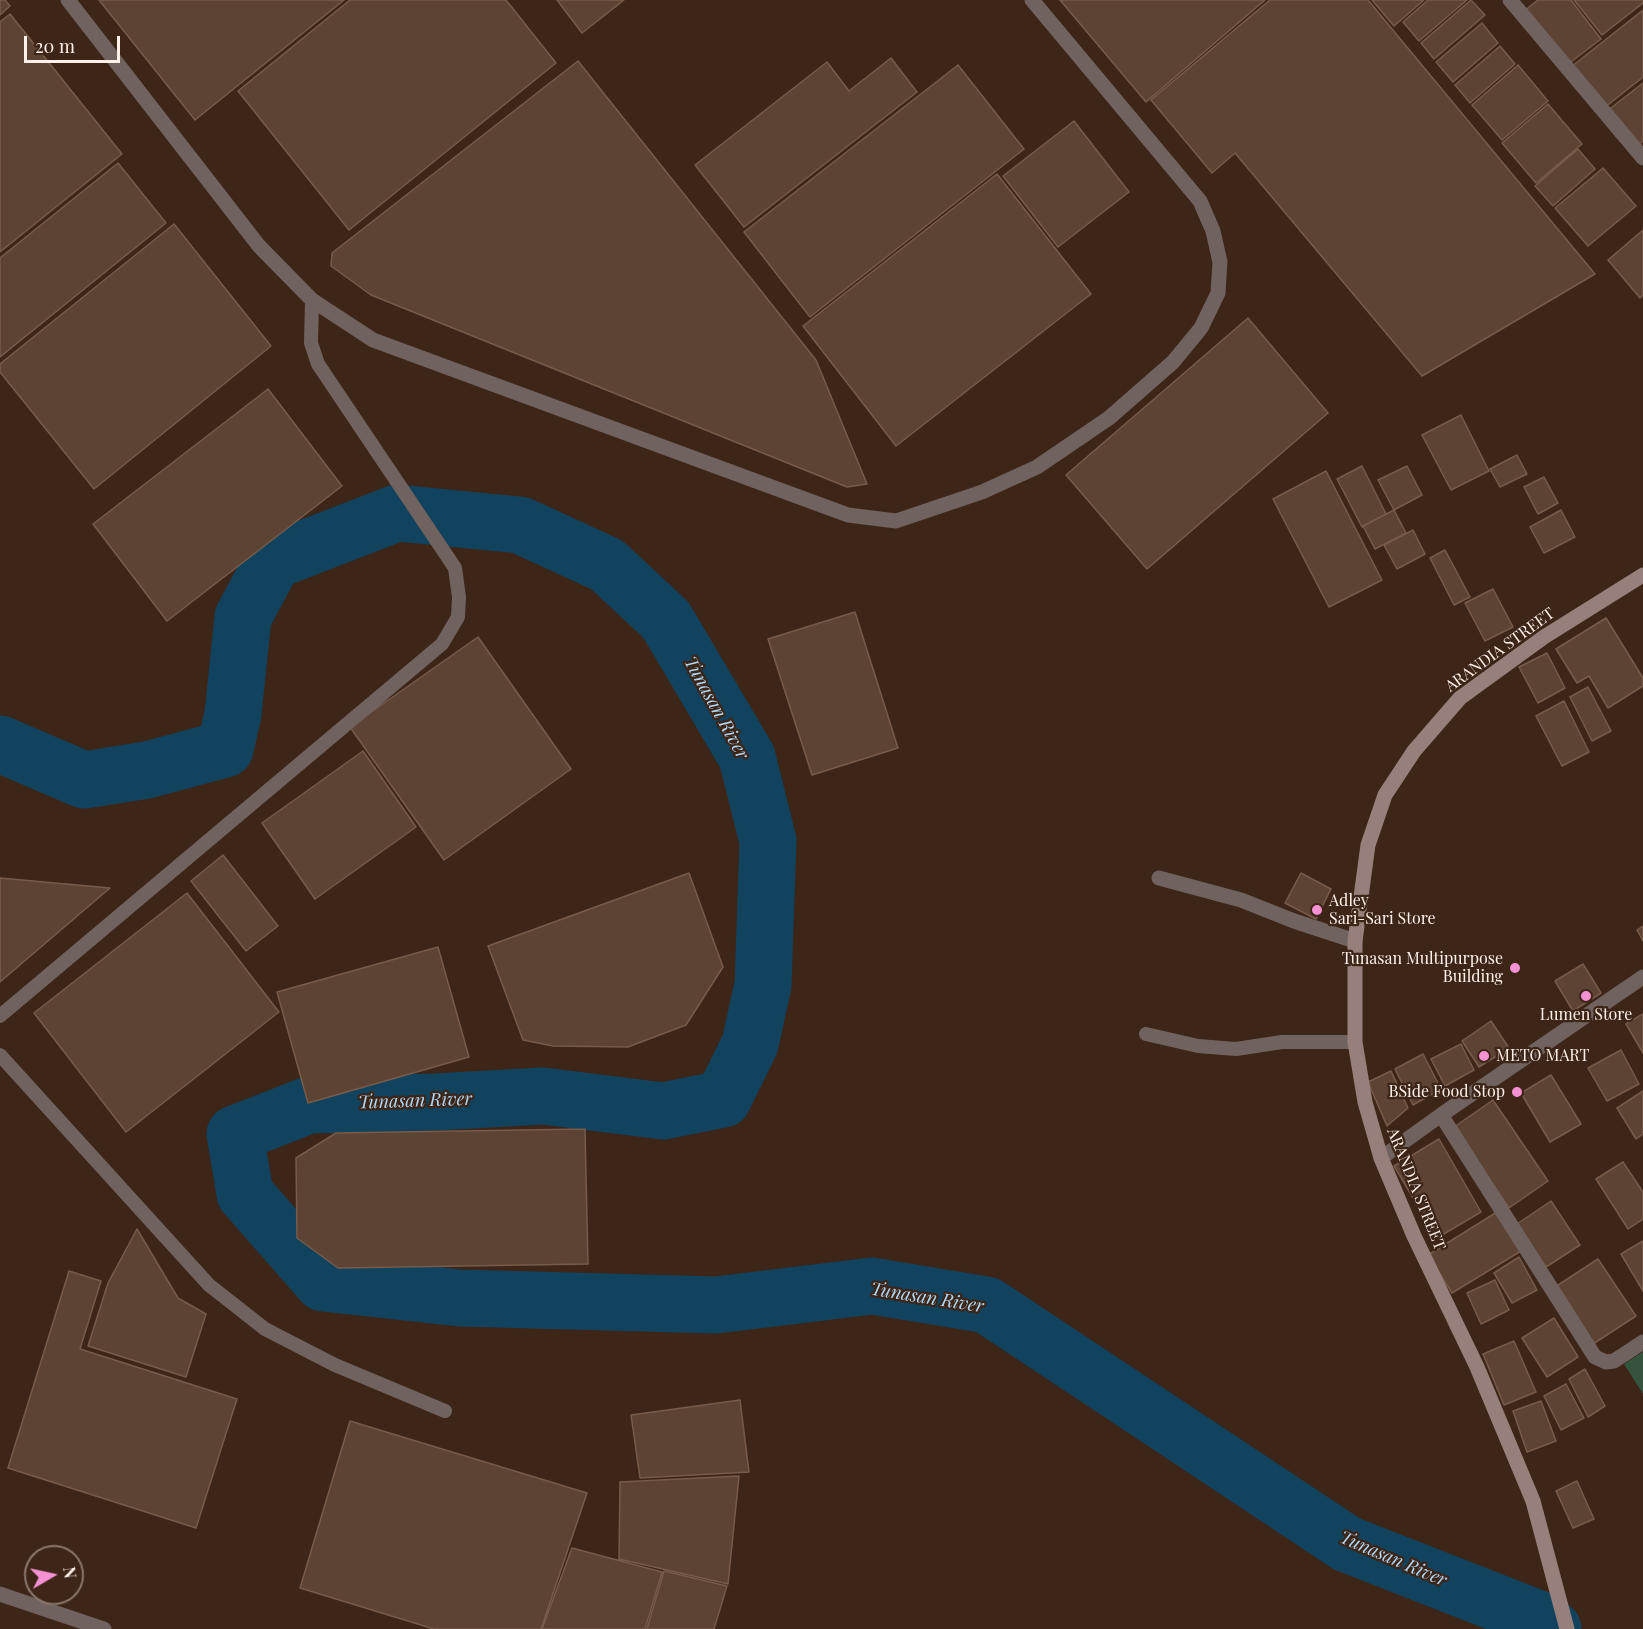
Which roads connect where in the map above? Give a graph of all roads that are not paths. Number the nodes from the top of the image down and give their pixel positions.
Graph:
1 (68, 0) edge
2 (1032, 0) edge
3 (1517, 3) edge
4 (1643, 158) edge
5 (312, 300) junction
6 (1643, 575) edge
7 (1159, 878) dead end
8 (1355, 941) junction
9 (1643, 977) edge
10 (0, 1016) edge
11 (1146, 1034) dead end
12 (1355, 1042) junction
13 (0, 1055) edge
14 (1441, 1115) junction
15 (1381, 1158) junction
16 (1643, 1342) edge
17 (445, 1411) dead end
18 (0, 1594) edge
19 (104, 1629) edge
20 (1567, 1629) edge

1 - 5 street
2 - 5 street
3 - 4 street
5 - 10 lane
6 - 8 street, ARANDIA STREET
7 - 8 street
8 - 12 street, ARANDIA STREET
9 - 14 street
11 - 12 lane
12 - 15 street, ARANDIA STREET
13 - 17 lane
14 - 15 street
14 - 16 street
15 - 20 street, ARANDIA STREET
18 - 19 street

